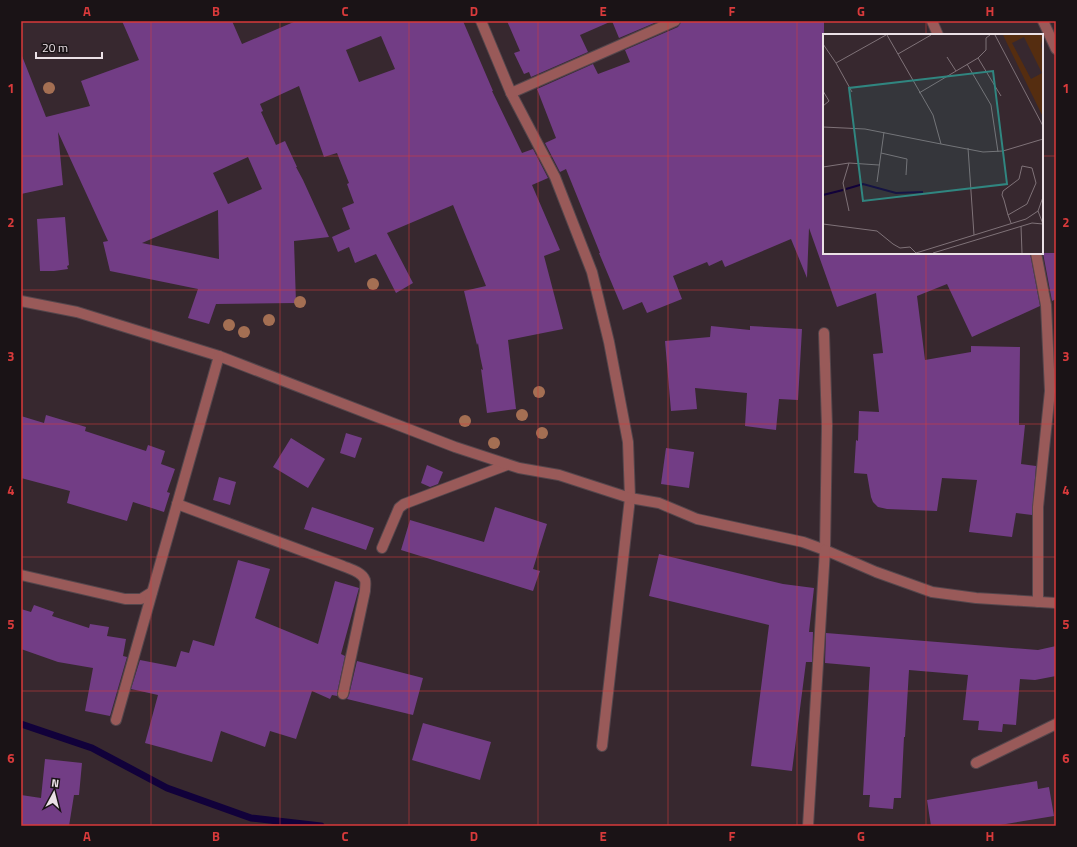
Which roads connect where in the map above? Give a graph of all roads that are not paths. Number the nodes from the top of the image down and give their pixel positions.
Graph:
1 (481, 21) edge
2 (675, 21) edge
3 (932, 21) edge
4 (1044, 21) edge
5 (938, 34) edge
6 (1056, 49) edge
7 (511, 94) junction
8 (1036, 254) edge
9 (21, 301) edge
10 (824, 333) dead end
11 (219, 356) junction
12 (507, 465) junction
13 (630, 498) junction
14 (177, 504) junction
15 (382, 548) dead end
16 (825, 550) junction
17 (21, 575) edge
18 (152, 592) junction
19 (1038, 602) junction
20 (1056, 603) edge
21 (343, 694) dead end
22 (116, 720) dead end
23 (1056, 724) edge
24 (602, 746) dead end
25 (976, 763) dead end
26 (808, 826) edge

1 - 7 street
2 - 7 street
3 - 5 street
4 - 6 street
7 - 13 street
8 - 19 street
9 - 11 street
10 - 16 street
11 - 12 street
11 - 14 street
12 - 13 street
12 - 15 street
13 - 16 street
13 - 24 street
14 - 18 street
14 - 21 street
16 - 19 street
16 - 26 street
17 - 18 street
18 - 22 street
19 - 20 street
23 - 25 street

